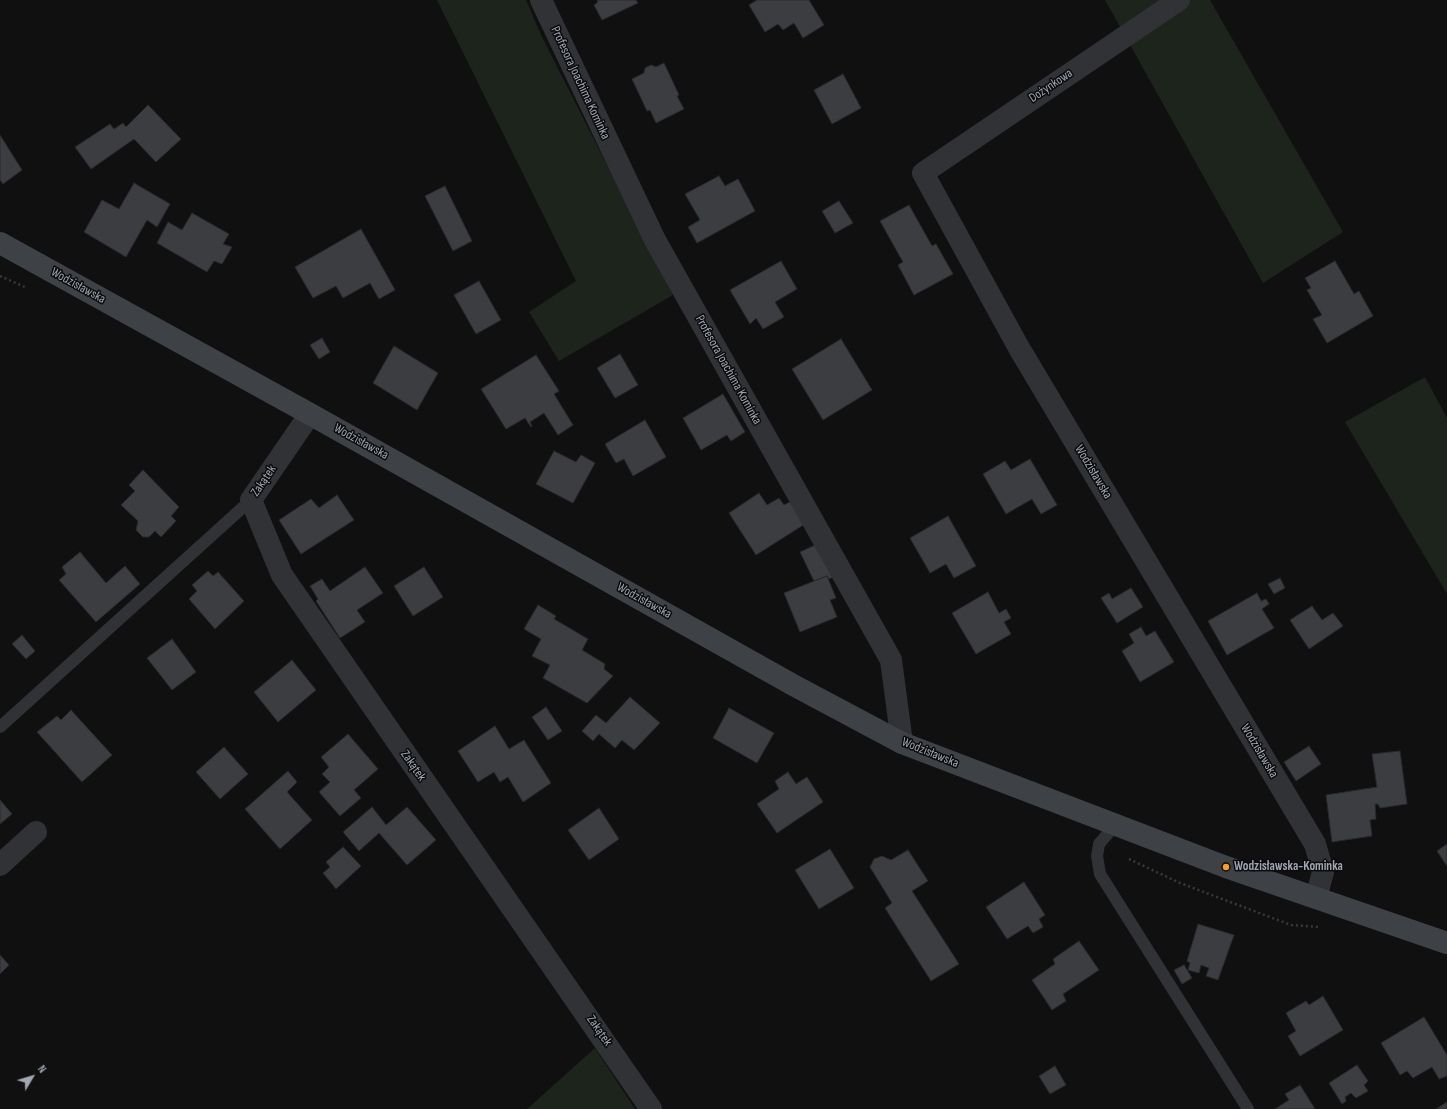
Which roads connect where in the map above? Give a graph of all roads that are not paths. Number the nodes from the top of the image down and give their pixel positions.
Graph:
1 (541, 0) edge
2 (1179, 0) edge
3 (923, 173) joint
4 (0, 243) edge
5 (310, 414) junction
6 (251, 500) junction
7 (0, 727) edge
8 (902, 742) junction
9 (1116, 824) junction
10 (36, 832) dead end
11 (0, 865) edge
12 (1316, 898) junction
13 (1447, 943) edge
14 (651, 1109) edge
15 (1248, 1109) edge

1 - 8 street, Profesora Joachima Kominka
2 - 3 street, Dożynkowa
3 - 12 street, Wodzisławska
4 - 5 main road, Wodzisławska
5 - 6 street, Zakątek
5 - 8 main road, Wodzisławska
6 - 7 lane
6 - 14 street, Zakątek
8 - 9 main road, Wodzisławska
9 - 12 main road, Wodzisławska
9 - 15 lane
10 - 11 street
12 - 13 main road, Wodzisławska

